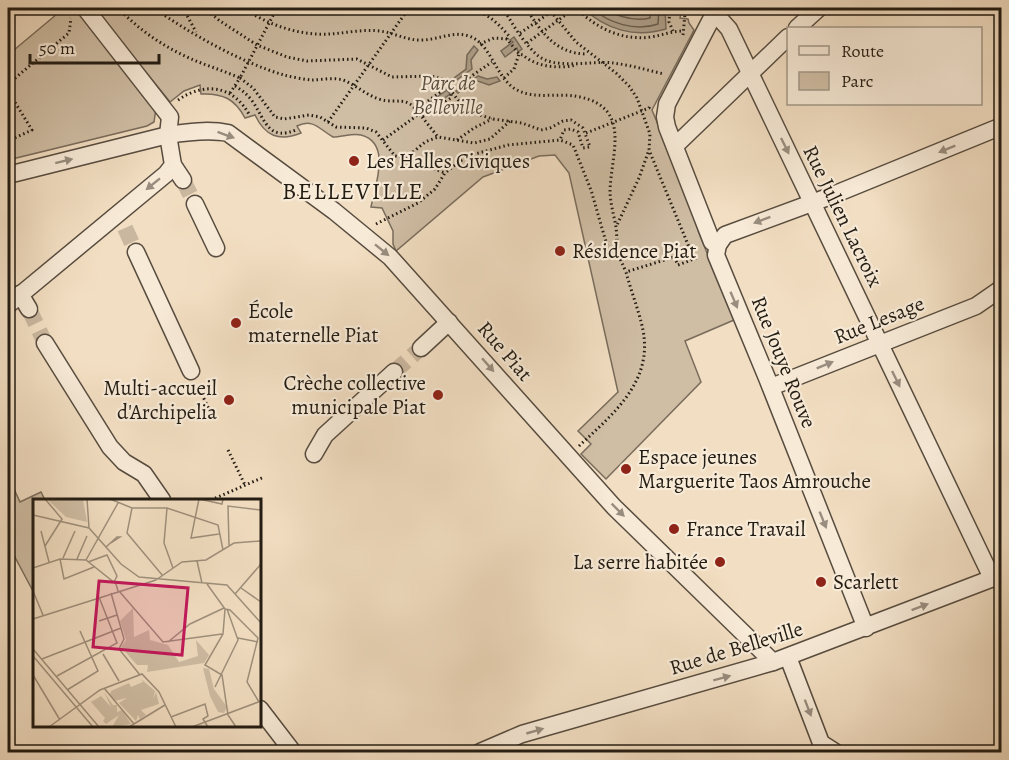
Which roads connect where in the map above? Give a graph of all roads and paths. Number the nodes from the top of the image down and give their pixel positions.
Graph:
1 (85, 8) edge
2 (118, 8) edge
3 (154, 8) edge
4 (183, 8) edge
5 (204, 8) edge
6 (244, 8) edge
7 (277, 8) edge
8 (410, 8) edge
9 (467, 8) edge
10 (503, 8) edge
11 (526, 8) edge
12 (557, 8) edge
13 (575, 8) edge
14 (670, 8) edge
15 (687, 8) edge
16 (819, 8) edge
17 (550, 9) edge
18 (714, 9) edge
19 (558, 21) junction
20 (269, 22) junction
21 (535, 23) junction
22 (70, 25) dead end
23 (798, 27) edge
24 (673, 31) junction
25 (683, 31) junction
26 (519, 32) junction
27 (542, 32) junction
28 (197, 34) junction
29 (391, 34) junction
30 (508, 37) junction
31 (683, 38) dead end
32 (787, 39) edge
33 (480, 44) junction
34 (527, 44) junction
35 (257, 45) junction
36 (531, 48) junction
37 (521, 54) junction
38 (589, 54) junction
39 (249, 61) junction
40 (493, 62) junction
41 (601, 63) junction
42 (370, 64) junction
43 (585, 64) junction
44 (750, 74) junction
45 (666, 75) dead end
46 (241, 76) junction
47 (504, 78) junction
48 (8, 84) edge
49 (235, 86) junction
50 (354, 87) junction
51 (451, 90) junction
52 (8, 91) edge
53 (230, 93) junction
54 (659, 106) junction
55 (417, 110) junction
56 (641, 110) junction
57 (421, 115) junction
58 (250, 116) dead end
59 (170, 117) junction
60 (493, 119) junction
61 (510, 121) junction
62 (613, 121) junction
63 (328, 122) junction
64 (1002, 126) edge
65 (298, 129) dead end
66 (586, 132) junction
67 (168, 135) junction
68 (438, 137) junction
69 (383, 140) junction
70 (560, 140) junction
71 (8, 141) edge
72 (455, 141) junction
73 (675, 146) junction
74 (649, 150) junction
75 (406, 158) junction
76 (173, 165) junction
77 (445, 173) junction
78 (8, 176) edge
79 (183, 180) tunnel mouth
80 (812, 202) junction
81 (195, 204) tunnel mouth
82 (616, 227) junction
83 (367, 228) dead end
84 (718, 245) junction
85 (216, 248) dead end
86 (136, 252) tunnel mouth
87 (618, 254) junction
88 (674, 257) junction
89 (697, 258) dead end
90 (626, 272) junction
91 (1002, 288) edge
92 (14, 300) edge
93 (28, 309) tunnel mouth
94 (449, 322) junction
95 (45, 343) tunnel mouth
96 (879, 344) junction
97 (421, 348) tunnel mouth
98 (191, 371) joint
99 (394, 372) tunnel mouth
100 (771, 387) junction
101 (214, 420) dead end
102 (228, 450) dead end
103 (574, 451) dead end
104 (314, 454) dead end
105 (264, 477) dead end
106 (245, 485) junction
107 (161, 499) edge
108 (215, 499) edge
109 (997, 576) edge
110 (866, 628) junction
111 (781, 660) junction
112 (261, 710) edge
113 (293, 753) edge
114 (480, 753) edge
115 (836, 753) edge

1 - 59 street
2 - 46 path
3 - 28 path
4 - 28 path
5 - 35 path
6 - 20 path
7 - 20 path
8 - 29 path
9 - 30 path
10 - 26 path
11 - 21 path
12 - 17 path
13 - 19 path
13 - 24 path
14 - 24 path
15 - 25 path
16 - 23 street
17 - 19 path
17 - 21 path
18 - 44 street, Rue Julien Lacroix
18 - 54 street
19 - 27 path
19 - 38 path
20 - 29 path
20 - 35 path
21 - 26 path
21 - 27 path
22 - 48 path
24 - 25 path
25 - 31 path
26 - 30 path
26 - 34 path
27 - 34 path
27 - 38 path
28 - 39 path
29 - 33 path
29 - 42 path
30 - 33 path
30 - 37 path
32 - 44 street
33 - 40 path
34 - 36 path
35 - 39 path
35 - 42 path
36 - 37 path
36 - 43 path
37 - 43 path
37 - 47 path
38 - 41 path
39 - 46 path
39 - 50 path
40 - 47 path
40 - 51 path
41 - 43 path
41 - 45 path
41 - 56 path
42 - 50 path
42 - 51 path
44 - 73 street
44 -> 80 street, Rue Julien Lacroix
46 - 49 path
46 - 63 path
47 - 62 path
49 - 53 path
49 - 65 path
50 - 55 path
50 - 63 path
51 - 55 path
51 - 57 path
51 - 60 path
52 - 71 path
53 - 58 path
53 - 59 path
54 - 56 path
54 - 73 street, Rue Jouye Rouve
55 - 57 path
56 - 62 path
56 - 74 path
57 - 68 path
57 - 69 path
59 - 67 street
60 - 61 path
60 - 72 path
61 - 66 path
61 - 72 path
62 - 66 path
62 - 82 path
63 - 69 path
64 -> 80 street
66 - 70 path
67 - 76 street
78 -> 67 street, Rue Piat
67 -> 94 street, Rue Piat
68 - 72 path
68 - 75 path
69 - 75 path
70 - 77 path
70 - 87 path
73 - 84 street, Rue Jouye Rouve
74 - 82 path
74 - 88 path
75 - 77 path
76 - 79 street
76 -> 92 street
77 - 83 path
80 -> 84 street
80 - 96 street, Rue Julien Lacroix
81 - 85 street
82 - 87 path
84 -> 100 street, Rue Jouye Rouve
86 - 98 street
87 - 90 path
88 - 89 path
88 - 90 path
90 - 103 path
91 - 96 street, Rue Lesage
92 - 93 street
94 - 97 street
94 -> 111 street, Rue Piat
95 - 107 street
100 -> 96 street, Rue Lesage
96 -> 109 street, Rue Julien Lacroix
98 - 101 path
99 - 104 street
100 -> 110 street, Rue Jouye Rouve
102 - 106 path
105 - 106 path
106 - 108 path
110 -> 109 street, Rue de Belleville
110 - 111 street, Rue de Belleville
114 -> 111 street, Rue de Belleville
111 -> 115 street
112 - 113 street

